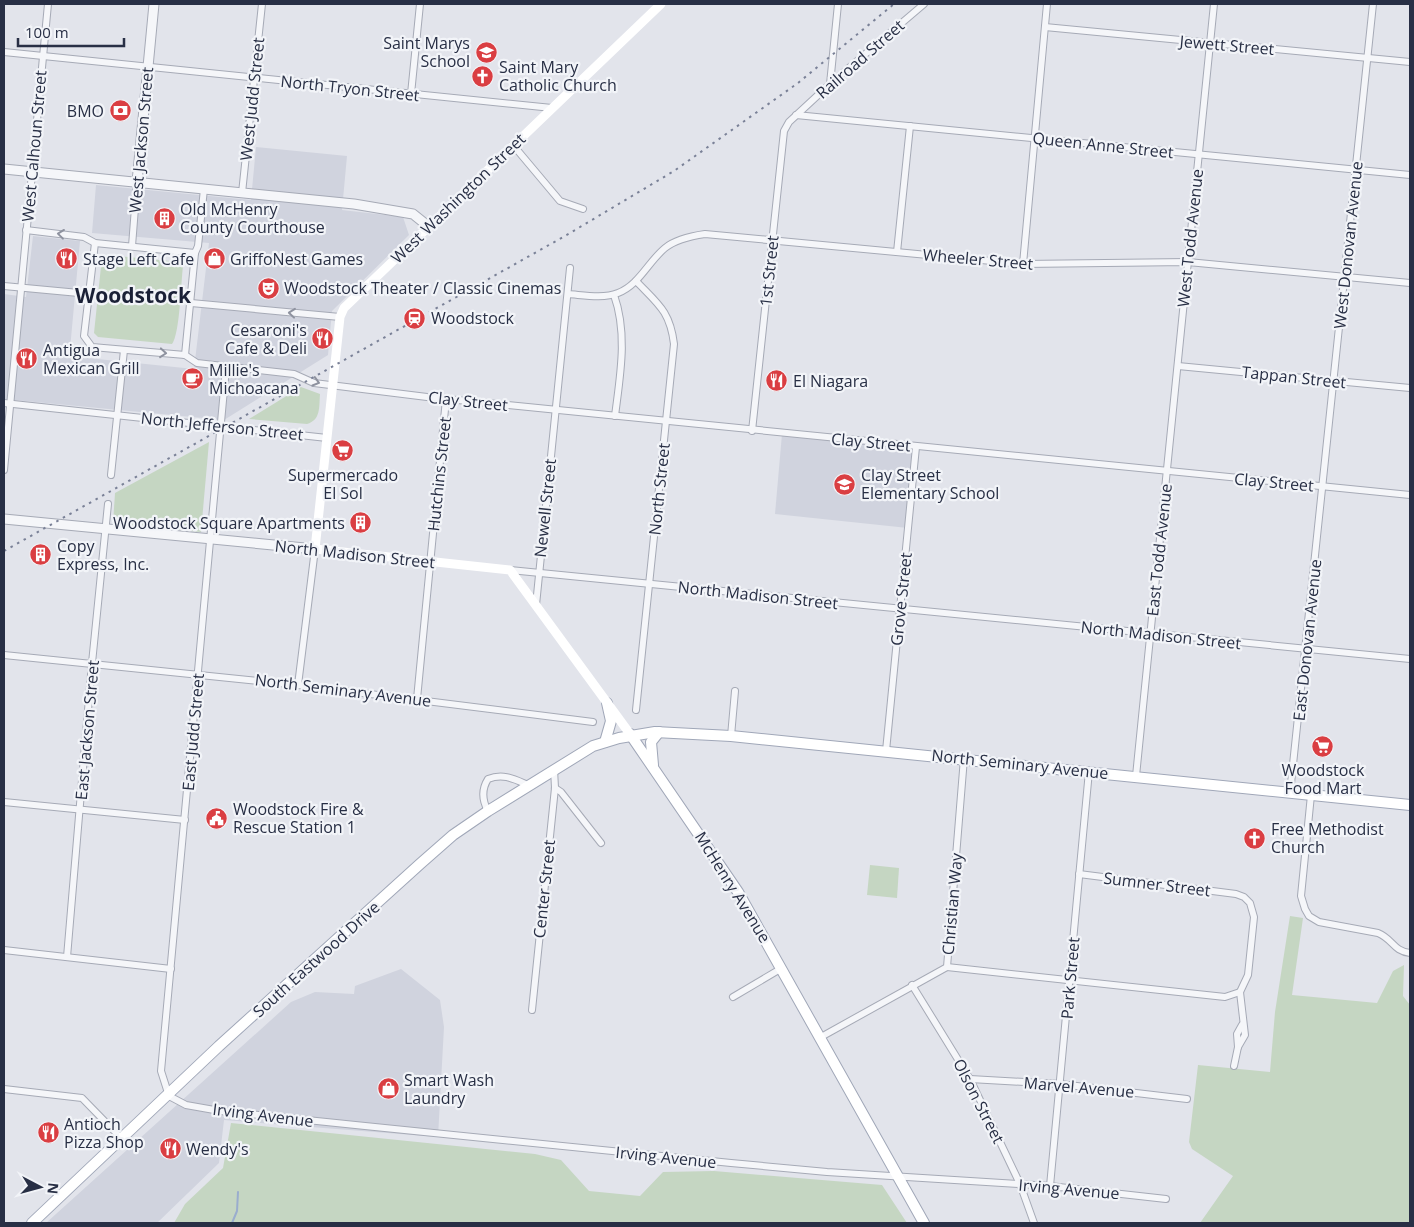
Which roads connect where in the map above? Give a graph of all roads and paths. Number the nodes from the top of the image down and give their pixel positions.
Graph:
1 (48, 4) edge
2 (154, 4) edge
3 (262, 4) edge
4 (420, 4) edge
5 (661, 4) edge
6 (838, 4) edge
7 (924, 4) edge
8 (1047, 4) edge
9 (1214, 4) edge
10 (1373, 4) edge
11 (1045, 27) junction
12 (1210, 43) junction
13 (4, 52) edge
14 (43, 56) junction
15 (1368, 58) junction
16 (1410, 62) edge
17 (148, 67) junction
18 (254, 77) junction
19 (830, 84) junction
20 (411, 94) junction
21 (552, 108) junction
22 (796, 115) junction
23 (910, 126) junction
24 (1034, 138) junction
25 (514, 145) junction
26 (1199, 154) junction
27 (4, 169) edge
28 (1356, 170) junction
29 (31, 172) junction
30 (1410, 175) edge
31 (137, 182) junction
32 (204, 189) junction
33 (242, 193) junction
34 (583, 209) dead end
35 (428, 226) junction
36 (26, 230) junction
37 (772, 239) junction
38 (95, 243) junction
39 (132, 246) junction
40 (195, 252) junction
41 (897, 252) junction
42 (1188, 262) junction
43 (1023, 264) junction
44 (570, 268) dead end
45 (1345, 277) junction
46 (636, 281) junction
47 (1410, 283) edge
48 (90, 284) junction
49 (4, 286) edge
50 (21, 288) junction
51 (79, 293) junction
52 (568, 294) junction
53 (614, 295) junction
54 (191, 302) junction
55 (88, 303) junction
56 (340, 318) junction
57 (124, 350) junction
58 (185, 355) junction
59 (1178, 366) junction
60 (226, 368) junction
61 (1334, 381) junction
62 (333, 386) junction
63 (1410, 388) edge
64 (446, 399) junction
65 (6, 404) edge
66 (555, 410) junction
67 (118, 414) junction
68 (615, 416) junction
69 (666, 421) junction
70 (220, 426) junction
71 (752, 431) junction
72 (327, 438) junction
73 (916, 446) junction
74 (4, 470) edge
75 (1167, 472) junction
76 (111, 475) dead end
77 (1323, 487) junction
78 (1410, 495) edge
79 (108, 504) dead end
80 (4, 519) edge
81 (106, 529) junction
82 (210, 540) junction
83 (315, 549) junction
84 (430, 562) junction
85 (510, 570) junction
86 (539, 573) junction
87 (649, 584) junction
88 (536, 605) junction
89 (900, 608) junction
90 (1151, 634) junction
91 (1306, 649) junction
92 (4, 655) edge
93 (1410, 659) edge
94 (92, 663) junction
95 (198, 674) junction
96 (298, 685) junction
97 (735, 691) dead end
98 (417, 699) junction
99 (607, 703) junction
100 (636, 710) dead end
101 (593, 722) dead end
102 (659, 732) junction
103 (630, 734) junction
104 (731, 736) junction
105 (605, 742) junction
106 (886, 751) junction
107 (964, 758) junction
108 (654, 768) junction
109 (554, 769) junction
110 (1089, 771) junction
111 (1136, 776) junction
112 (528, 785) junction
113 (555, 788) junction
114 (1290, 793) junction
115 (1311, 795) junction
116 (4, 802) edge
117 (1410, 805) edge
118 (80, 809) junction
119 (488, 811) junction
120 (185, 820) junction
121 (601, 843) dead end
122 (1079, 874) junction
123 (4, 950) edge
124 (1410, 953) edge
125 (68, 957) junction
126 (947, 967) junction
127 (782, 968) junction
128 (171, 969) junction
129 (1070, 981) junction
130 (912, 985) junction
131 (1240, 992) junction
132 (733, 997) dead end
133 (532, 1010) dead end
134 (821, 1037) junction
135 (1234, 1066) dead end
136 (970, 1079) junction
137 (1060, 1084) junction
138 (4, 1089) edge
139 (169, 1096) junction
140 (1187, 1099) dead end
141 (121, 1138) junction
142 (899, 1177) junction
143 (1020, 1184) junction
144 (1050, 1186) junction
145 (1166, 1199) dead end
146 (32, 1223) edge
147 (924, 1223) edge
148 (1034, 1223) edge

1 - 14 street, West Calhoun Street
2 - 17 street, West Jackson Street
3 - 18 street, West Judd Street
4 - 20 street
5 - 21 main road, West Washington Street
6 - 19 street
7 - 19 street, Railroad Street
8 - 11 street
9 - 12 street, West Todd Avenue
10 - 15 street, West Donovan Avenue
11 - 12 street, Jewett Street
11 - 24 street
12 - 15 street, Jewett Street
12 - 26 street, West Todd Avenue
13 - 14 street, North Tryon Street
14 - 17 street, North Tryon Street
14 - 29 street, West Calhoun Street
15 - 16 street, Jewett Street
15 - 28 street, West Donovan Avenue
17 - 18 street, North Tryon Street
17 - 31 street, West Jackson Street
18 - 20 street, North Tryon Street
18 - 33 street, West Judd Street
19 - 22 street, Railroad Street
20 - 21 street, North Tryon Street
21 - 25 main road, West Washington Street
22 - 23 street, Queen Anne Street
22 - 37 street, 1st Street
23 - 24 street, Queen Anne Street
23 - 41 street
24 - 26 street, Queen Anne Street
24 - 43 street
25 - 34 street
25 - 35 main road, West Washington Street
26 - 28 street, Queen Anne Street
26 - 42 street, West Todd Avenue
27 - 29 street
28 - 30 street, Queen Anne Street
28 - 45 street, West Donovan Avenue
29 - 31 street
29 - 36 street, West Calhoun Street
31 - 32 street
31 - 39 street, West Jackson Street
32 - 33 street
32 - 40 street
33 - 35 street
35 - 56 main road, West Washington Street
38 -> 36 street
36 - 50 street, West Calhoun Street
37 - 41 street, Wheeler Street
37 - 46 street, Wheeler Street
37 - 71 street, 1st Street
38 - 39 street
38 - 48 street
39 - 40 street
40 - 54 street
41 - 43 street, Wheeler Street
42 - 43 street, Wheeler Street
42 - 45 street, Wheeler Street
42 - 59 street, West Todd Avenue
44 - 52 street, Newell Street
45 - 47 street, Wheeler Street
45 - 61 street, West Donovan Avenue
46 - 53 street, Wheeler Street
46 - 69 street, North Street
48 - 51 street
48 - 55 street
49 - 50 street
50 - 51 street
50 - 65 street, West Calhoun Street
51 - 55 street
52 - 53 street
52 - 66 street, Newell Street
53 - 68 street
56 -> 54 street
54 - 58 street
55 - 57 street, Clay Street
56 - 62 main road, West Washington Street
57 -> 58 street, Clay Street
57 - 67 street
58 - 60 street, Clay Street
59 - 61 street, Tappan Street
59 - 75 street, West Todd Avenue
60 -> 62 street, Clay Street
60 - 70 street, East Judd Street
61 - 63 street, Tappan Street
61 - 77 street, West Donovan Avenue
62 - 64 street, Clay Street
62 - 72 main road, West Washington Street
64 - 66 street, Clay Street
64 - 84 street, Hutchins Street
65 - 67 street, North Jefferson Street
65 - 74 street, West Calhoun Street
66 - 68 street, Clay Street
66 - 86 street, Newell Street
67 - 70 street, North Jefferson Street
67 - 76 street
68 - 69 street, Clay Street
69 - 71 street, Clay Street
69 - 87 street, North Street
70 - 72 street, North Jefferson Street
70 - 82 street, East Judd Street
71 - 73 street, Clay Street
72 - 83 main road, West Washington Street
73 - 75 street, Clay Street
73 - 89 street, Grove Street
75 - 77 street, Clay Street
75 - 90 street, East Todd Avenue
77 - 78 street, Clay Street
77 - 91 street, East Donovan Avenue
79 - 81 street, East Jackson Street
80 - 81 street, North Madison Street
81 - 82 street, North Madison Street
81 - 94 street, East Jackson Street
82 - 83 street, North Madison Street
82 - 95 street, East Judd Street
83 - 84 main road, North Madison Street
83 - 96 street
84 - 85 main road, North Madison Street
84 - 98 street, Hutchins Street
85 - 86 street, North Madison Street
85 - 88 main road, McHenry Avenue
86 - 87 street, North Madison Street
86 - 88 street, Newell Street
87 - 89 street, North Madison Street
87 - 100 street, North Street
88 - 99 main road, McHenry Avenue
89 - 90 street, North Madison Street
89 - 106 street, Grove Street
90 - 91 street, North Madison Street
90 - 111 street, East Todd Avenue
91 - 93 street, North Madison Street
91 - 114 street, East Donovan Avenue
92 - 94 street, North Seminary Avenue
94 - 95 street, North Seminary Avenue
94 - 118 street, East Jackson Street
95 - 96 street, North Seminary Avenue
95 - 120 street, East Judd Street
96 - 98 street, North Seminary Avenue
97 - 104 street
98 - 101 street, North Seminary Avenue
99 - 103 main road, McHenry Avenue
99 - 105 main road
102 - 103 main road, North Seminary Avenue
102 - 104 main road, North Seminary Avenue
102 - 108 main road
103 - 105 main road, South Eastwood Drive
103 - 108 main road, McHenry Avenue
104 - 106 main road, North Seminary Avenue
105 - 109 main road, South Eastwood Drive
106 - 107 main road, North Seminary Avenue
107 - 110 main road, North Seminary Avenue
107 - 126 street, Christian Way
108 - 127 main road, McHenry Avenue
109 - 112 main road, South Eastwood Drive
109 - 113 street, Center Street
110 - 111 main road, North Seminary Avenue
110 - 122 street, Park Street
111 - 114 main road, North Seminary Avenue
112 - 119 main road, South Eastwood Drive
112 - 119 street
113 - 121 street
113 - 133 street, Center Street
114 - 115 main road, North Seminary Avenue
115 - 117 main road, North Seminary Avenue
115 - 124 street
116 - 118 street
118 - 120 street
118 - 125 street, East Jackson Street
119 - 139 main road, South Eastwood Drive
120 - 128 street, East Judd Street
122 - 129 street, Park Street
122 - 131 street, Sumner Street
123 - 125 street
125 - 128 street
126 - 129 street
126 - 130 street, Christian Way
127 - 132 street
127 - 134 main road, McHenry Avenue
128 - 139 street, East Judd Street
129 - 131 street
129 - 137 street, Park Street
130 - 134 street, Christian Way
130 - 136 street, Olson Street
131 - 135 street
134 - 142 main road, McHenry Avenue
136 - 137 street, Marvel Avenue
136 - 143 street, Olson Street
137 - 140 street, Marvel Avenue
137 - 144 street, Park Street
138 - 141 street
139 - 141 main road, South Eastwood Drive
139 - 142 street, Irving Avenue
141 - 146 main road, South Eastwood Drive
142 - 143 street, Irving Avenue
142 - 147 main road, McHenry Avenue
143 - 144 street, Irving Avenue
143 - 148 street, Olson Street
144 - 145 street, Irving Avenue

